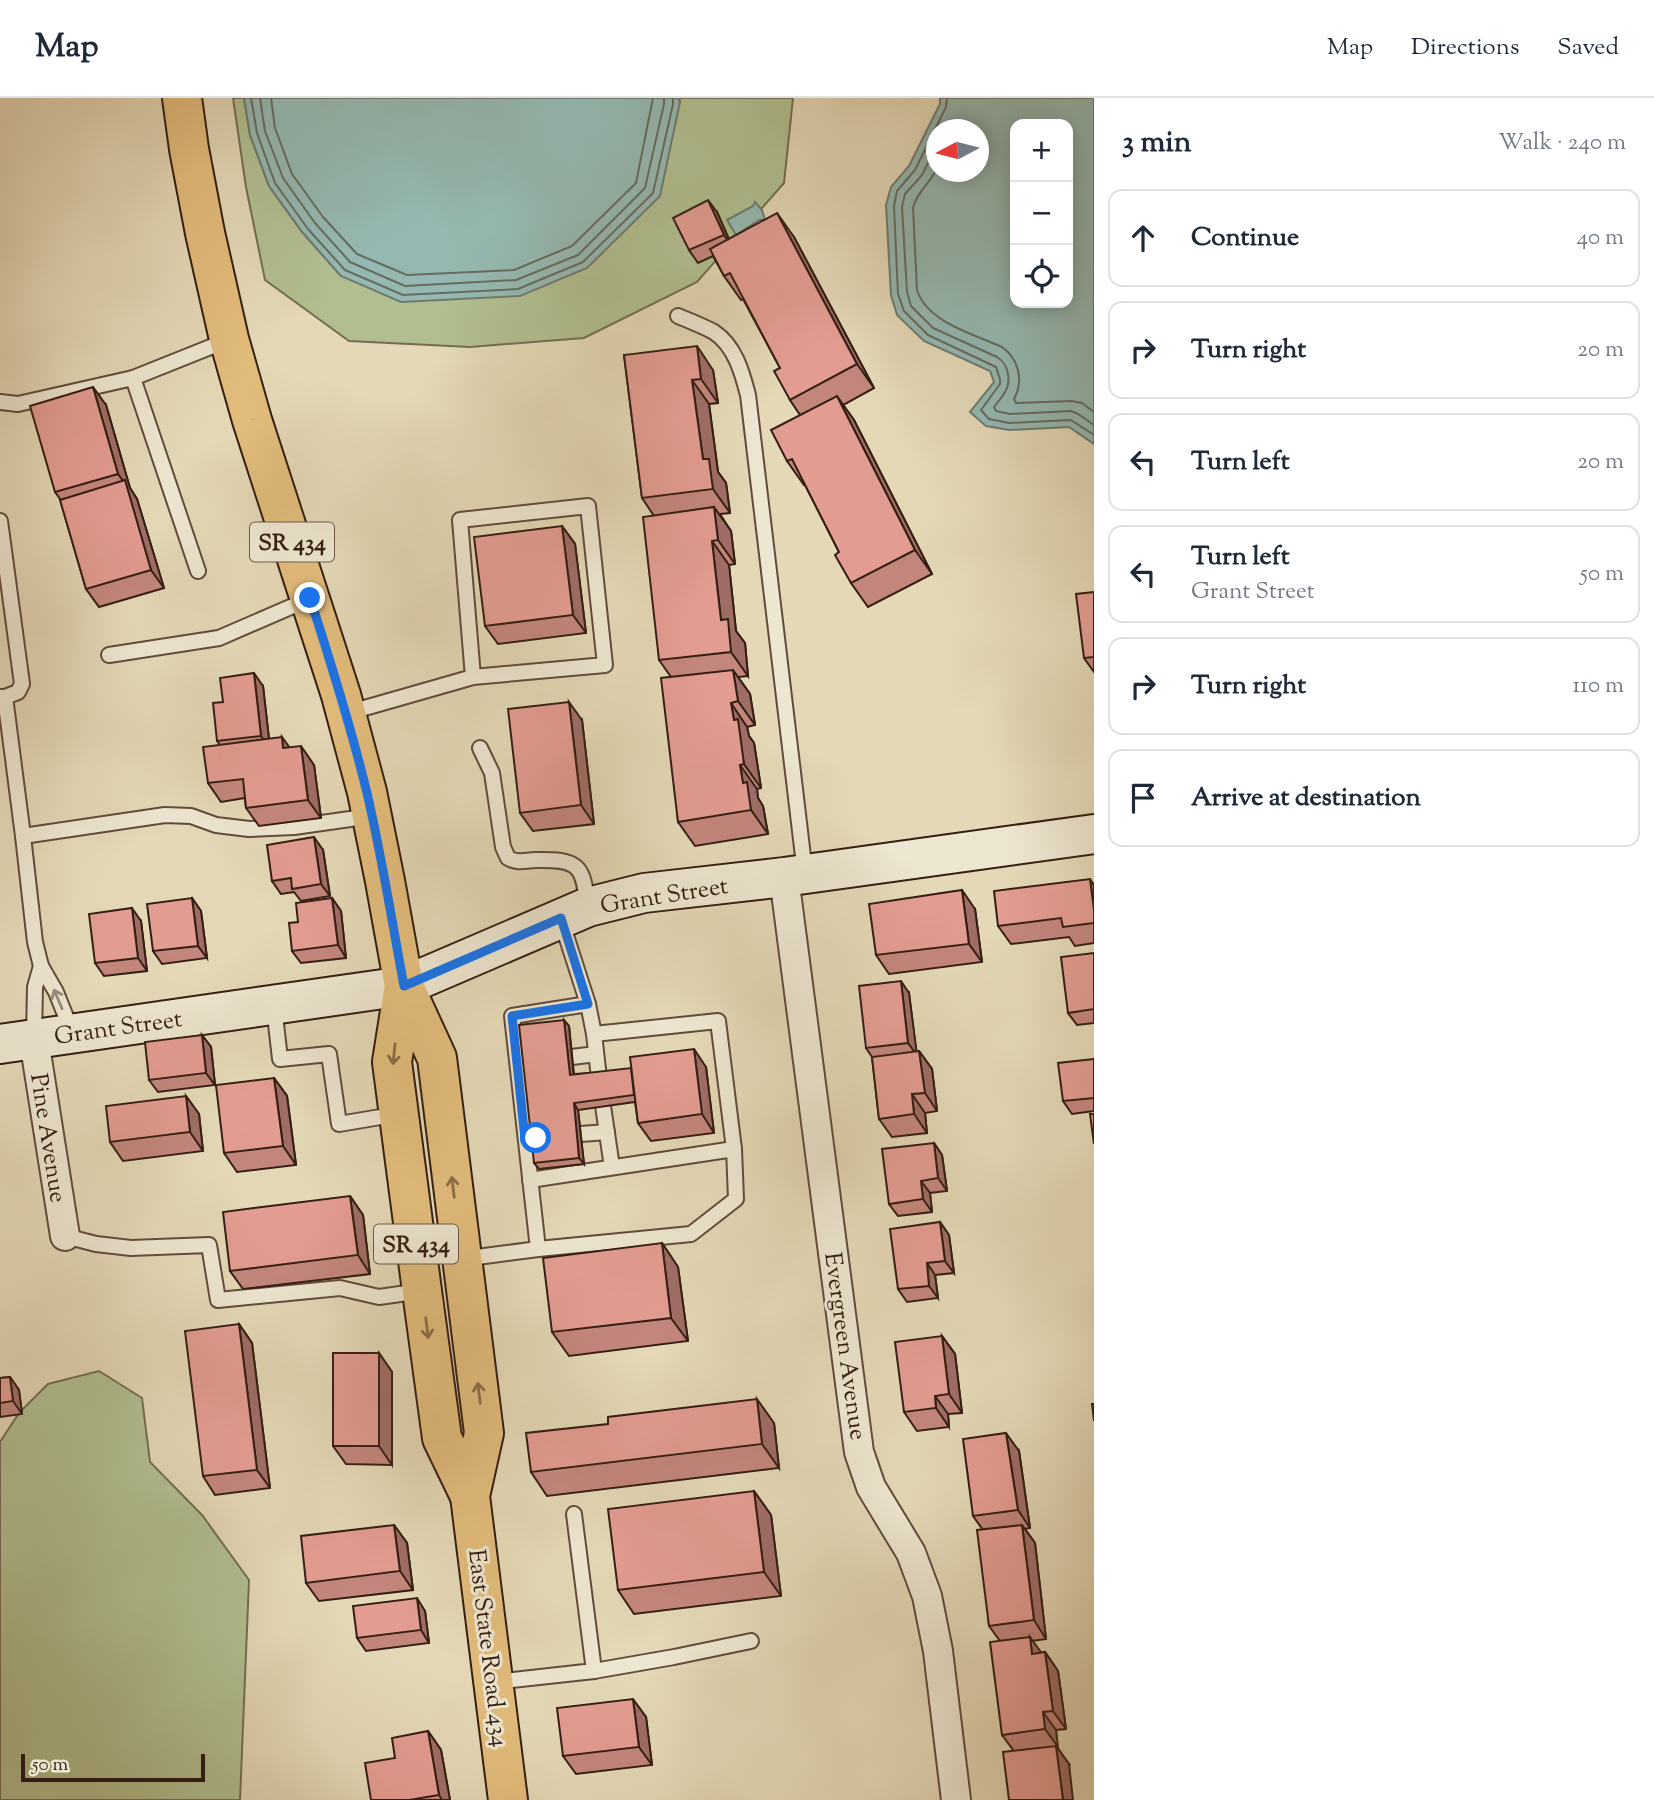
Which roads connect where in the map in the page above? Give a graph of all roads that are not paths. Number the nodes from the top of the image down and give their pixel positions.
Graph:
1 (182, 98) edge
2 (678, 316) dead end
3 (229, 339) junction
4 (133, 378) junction
5 (0, 402) edge
6 (0, 521) edge
7 (198, 571) dead end
8 (310, 598) junction
9 (109, 655) dead end
10 (473, 677) junction
11 (2, 697) edge
12 (346, 713) junction
13 (480, 748) dead end
14 (372, 816) junction
15 (1094, 834) edge
16 (23, 836) junction
17 (794, 876) junction
18 (574, 913) junction
19 (41, 966) junction
20 (404, 986) junction
21 (588, 1004) junction
22 (274, 1005) junction
23 (72, 1034) junction
24 (594, 1034) junction
25 (17, 1042) edge
26 (596, 1054) junction
27 (572, 1057) dead end
28 (600, 1078) edge
29 (603, 1106) edge
30 (399, 1114) junction
31 (607, 1132) junction
32 (580, 1134) edge
33 (734, 1149) junction
34 (612, 1167) junction
35 (530, 1180) junction
36 (65, 1236) joint
37 (538, 1249) junction
38 (462, 1259) junction
39 (422, 1291) junction
40 (470, 1496) junction
41 (574, 1514) dead end
42 (751, 1641) dead end
43 (594, 1671) junction
44 (493, 1683) junction
45 (508, 1800) edge
46 (956, 1800) edge

1 - 3 main road, SR 434
2 - 17 lane
3 - 4 lane
3 - 8 main road, SR 434
4 - 5 lane
4 - 7 lane
6 - 11 lane
8 - 9 lane
8 - 12 main road, SR 434
10 - 10 lane
10 - 12 lane
11 - 16 lane
12 - 14 main road, SR 434
13 - 18 lane
14 - 16 lane
14 - 20 main road, SR 434
15 - 17 street, Grant Street
16 - 19 lane
17 - 18 street, Grant Street
17 - 46 street, Evergreen Avenue
18 - 20 street, Grant Street
18 - 21 lane
23 -> 19 lane
19 - 25 lane
20 - 22 street, Grant Street
20 -> 30 main road, SR 434
38 -> 20 main road, SR 434
21 - 24 lane
21 - 35 lane
22 - 23 street, Grant Street
22 - 30 lane
23 - 25 street, Grant Street
24 - 26 lane
24 - 33 lane
25 - 36 street, Pine Avenue
26 - 27 lane
26 - 28 lane
29 - 31 lane
30 - 39 main road, SR 434
31 - 32 lane
31 - 34 lane
33 - 34 lane
33 - 37 lane
34 - 35 lane
35 - 37 lane
36 - 39 lane
37 - 38 lane
40 -> 38 main road, SR 434
39 -> 40 main road, SR 434
40 - 44 main road, East State Road 434 / SR 434
41 - 43 lane
42 - 43 lane
43 - 44 lane
44 - 45 main road, East State Road 434 / SR 434

